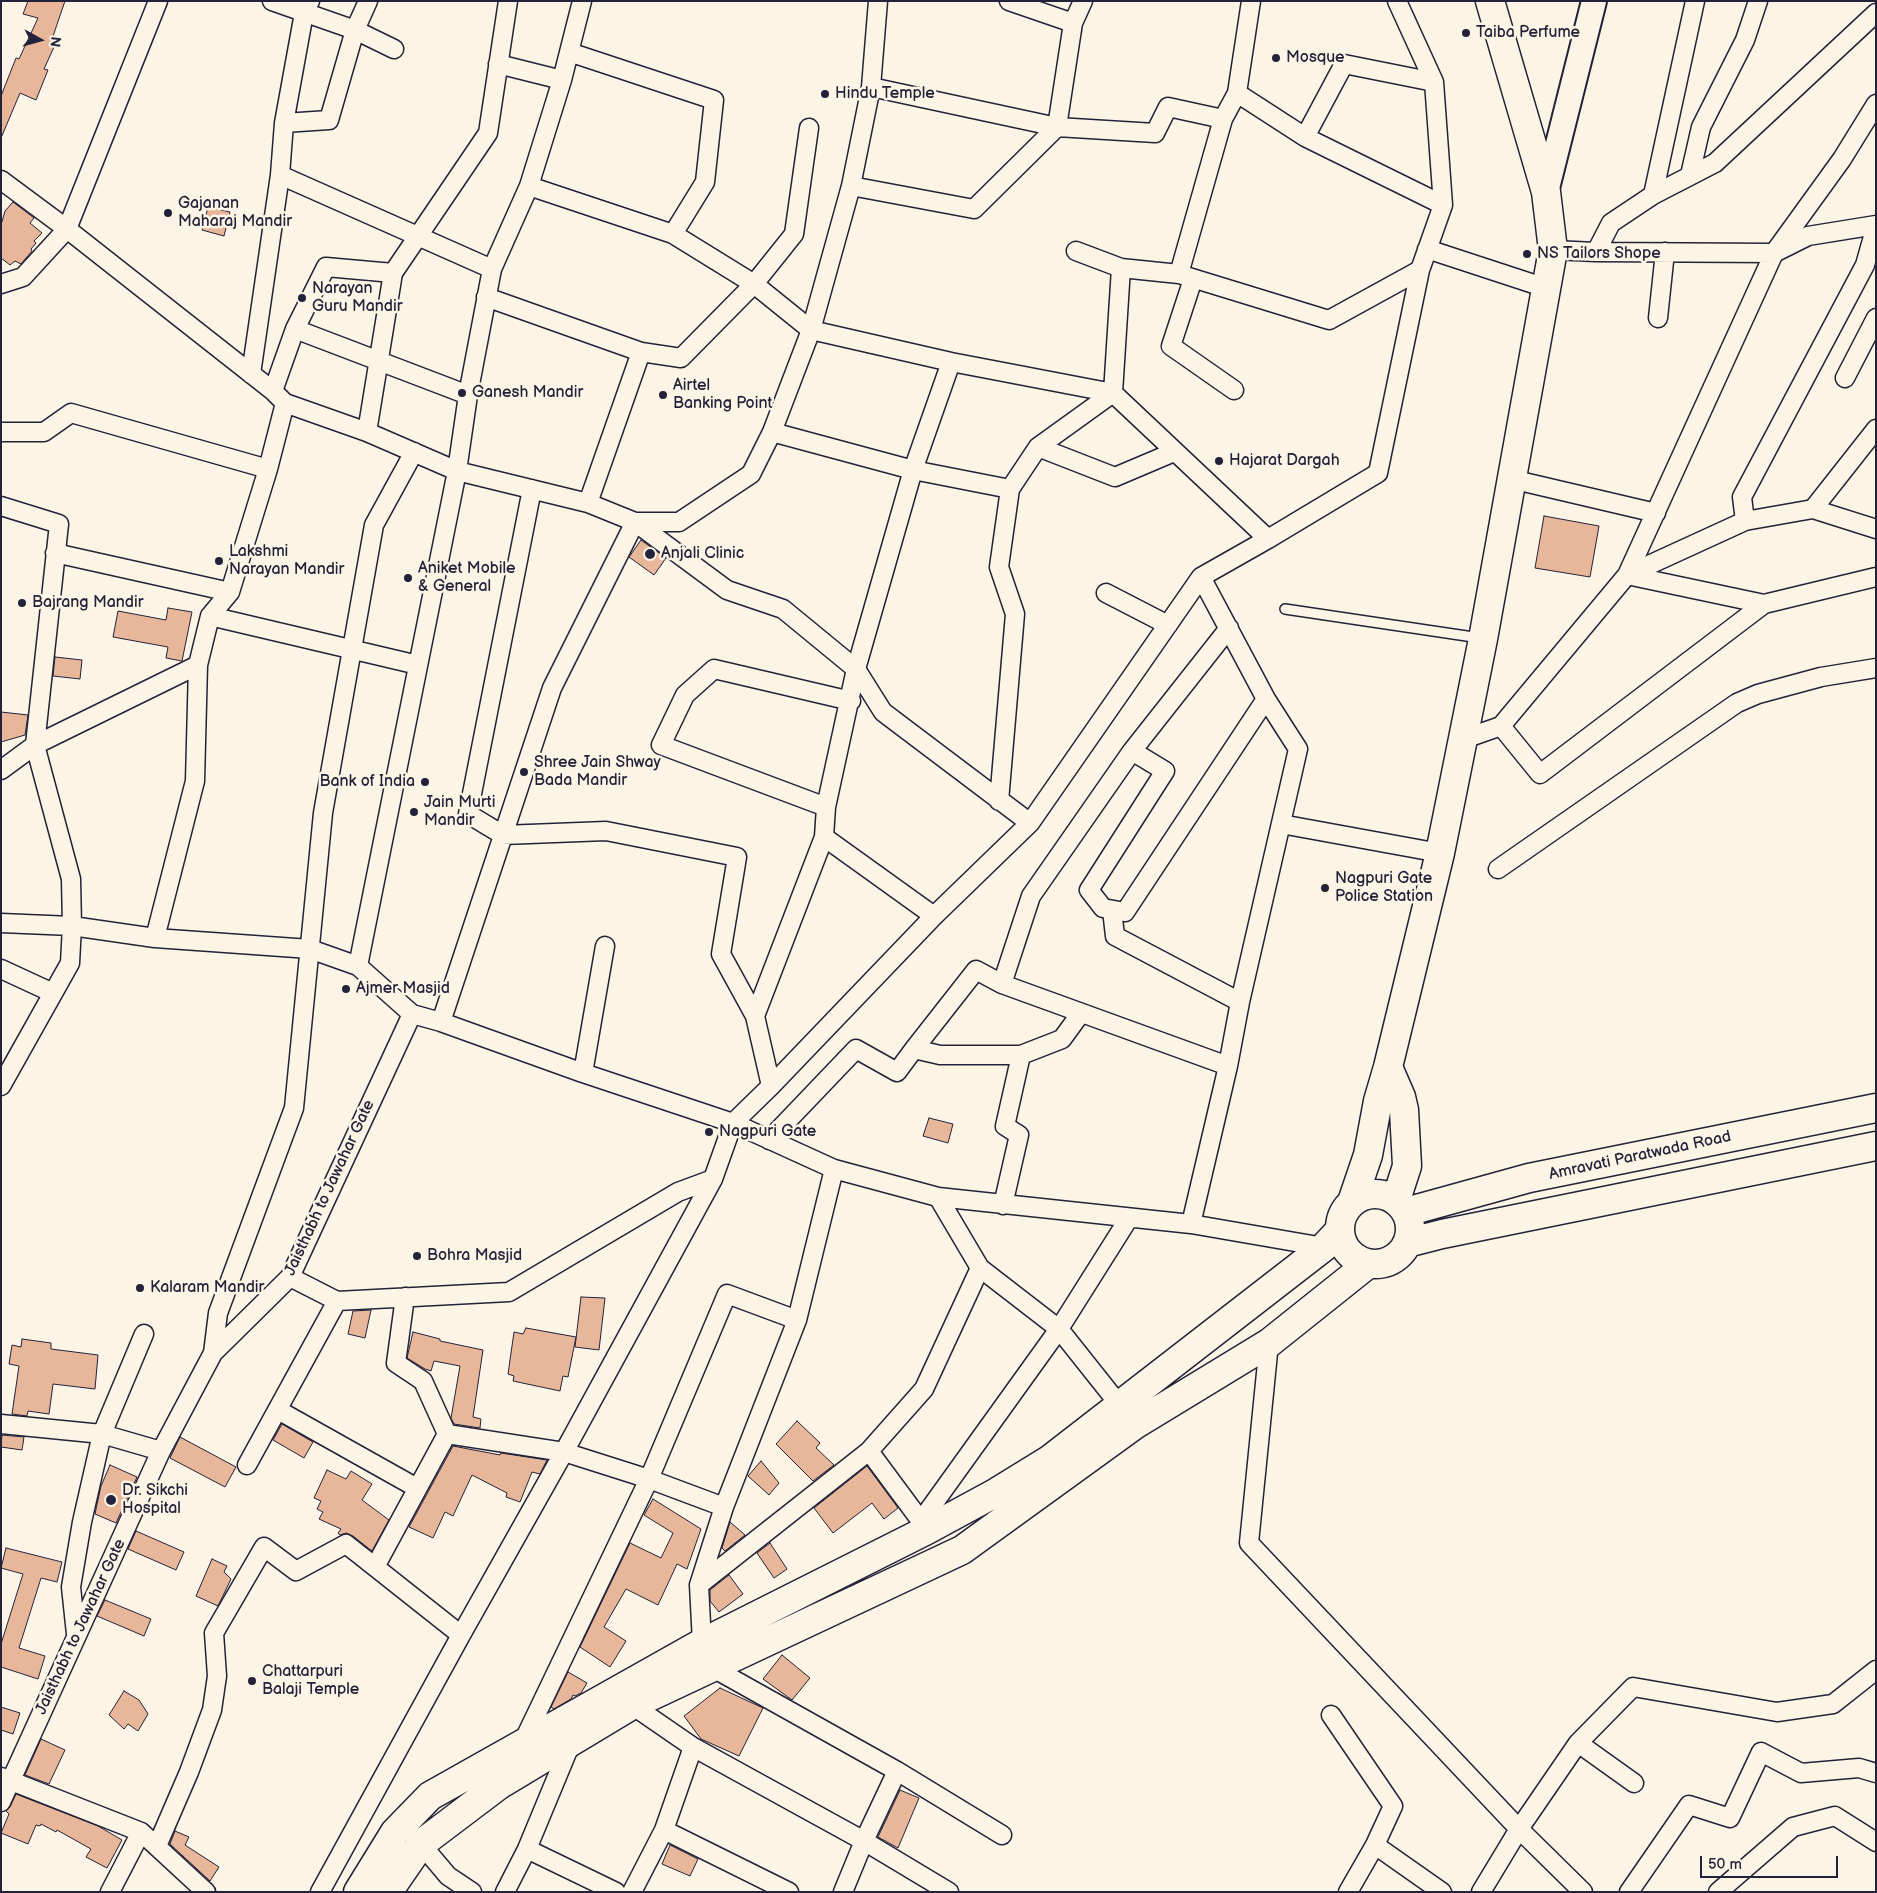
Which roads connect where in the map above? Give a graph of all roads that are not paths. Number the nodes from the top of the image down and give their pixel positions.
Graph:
1 (158, 1) edge
2 (272, 1) edge
3 (368, 1) edge
4 (508, 1) edge
5 (582, 1) edge
6 (878, 1) edge
7 (1009, 1) edge
8 (1083, 1) edge
9 (1251, 1) edge
10 (1397, 1) edge
11 (1490, 1) edge
12 (1594, 1) edge
13 (1695, 1) edge
14 (1758, 1) edge
15 (307, 7) edge
16 (1876, 13) edge
17 (1073, 22) junction
18 (355, 30) junction
19 (394, 49) dead end
20 (570, 52) junction
21 (498, 64) junction
22 (562, 80) junction
23 (1434, 82) junction
24 (871, 87) junction
25 (1237, 93) junction
26 (1876, 104) edge
27 (1223, 119) junction
28 (284, 123) junction
29 (1057, 127) junction
30 (809, 128) dead end
31 (1305, 138) junction
32 (280, 175) junction
33 (1690, 176) junction
34 (1, 180) edge
35 (529, 186) junction
36 (851, 186) junction
37 (1546, 192) junction
38 (1653, 195) junction
39 (1443, 205) junction
40 (1876, 226) edge
41 (67, 229) junction
42 (673, 234) junction
43 (419, 236) junction
44 (1428, 249) junction
45 (1553, 250) junction
46 (1076, 251) dead end
47 (1596, 252) junction
48 (1665, 252) junction
49 (1774, 252) junction
50 (1121, 268) junction
51 (492, 269) junction
52 (1420, 270) junction
53 (393, 274) junction
54 (1186, 277) junction
55 (1, 284) edge
56 (754, 284) junction
57 (1546, 288) junction
58 (486, 297) junction
59 (1658, 318) dead end
60 (1876, 318) edge
61 (295, 328) junction
62 (811, 330) junction
63 (641, 352) junction
64 (379, 361) junction
65 (951, 362) junction
66 (251, 374) junction
67 (1845, 378) dead end
68 (1234, 390) dead end
69 (1113, 393) junction
70 (468, 395) junction
71 (279, 397) junction
72 (1, 432) edge
73 (367, 432) junction
74 (772, 432) junction
75 (1875, 432) edge
76 (1038, 447) junction
77 (414, 452) junction
78 (1174, 452) junction
79 (268, 469) junction
80 (913, 470) junction
81 (457, 471) junction
82 (1512, 479) junction
83 (532, 489) junction
84 (1010, 489) junction
85 (588, 503) junction
86 (1, 506) edge
87 (1813, 509) junction
88 (1656, 513) junction
89 (1745, 521) junction
90 (636, 522) junction
91 (1876, 529) edge
92 (1268, 539) junction
93 (55, 553) junction
94 (1627, 575) junction
95 (1201, 577) junction
96 (1876, 577) edge
97 (230, 592) junction
98 (1106, 593) dead end
99 (1764, 604) junction
100 (1286, 608) dead end
101 (210, 616) junction
102 (1168, 624) junction
103 (1229, 628) junction
104 (1483, 638) junction
105 (352, 649) junction
106 (198, 665) junction
107 (418, 665) junction
108 (1876, 668) edge
109 (856, 669) junction
110 (1266, 699) junction
111 (851, 701) junction
112 (1501, 726) junction
113 (1464, 739) junction
114 (35, 745) junction
115 (1132, 751) junction
116 (1, 770) edge
117 (999, 801) junction
118 (826, 807) junction
119 (1030, 823) junction
120 (1281, 824) junction
121 (503, 834) junction
122 (824, 837) junction
123 (1440, 853) junction
124 (1498, 869) dead end
125 (1112, 910) junction
126 (934, 916) junction
127 (1, 923) edge
128 (72, 926) junction
129 (155, 938) junction
130 (605, 946) dead end
131 (310, 949) junction
132 (358, 966) junction
133 (1, 969) edge
134 (1002, 984) junction
135 (53, 993) junction
136 (1240, 1002) junction
137 (1081, 1013) junction
138 (412, 1014) junction
139 (756, 1016) junction
140 (441, 1022) junction
141 (914, 1049) junction
142 (1021, 1055) junction
143 (1228, 1066) junction
144 (1388, 1067) junction
145 (583, 1073) junction
146 (1, 1086) edge
147 (772, 1086) junction
148 (1876, 1108) edge
149 (733, 1123) junction
150 (769, 1140) junction
151 (1876, 1146) edge
152 (834, 1169) junction
153 (713, 1179) junction
154 (938, 1197) junction
155 (1352, 1202) junction
156 (1003, 1205) junction
157 (1401, 1206) junction
158 (1129, 1218) junction
159 (1191, 1224) junction
160 (1332, 1239) junction
161 (1408, 1243) junction
162 (1368, 1264) junction
163 (980, 1268) junction
164 (290, 1277) junction
165 (405, 1297) junction
166 (337, 1301) junction
167 (797, 1320) junction
168 (1059, 1329) junction
169 (144, 1334) dead end
170 (1269, 1343) junction
171 (213, 1353) junction
172 (278, 1410) junction
173 (1128, 1415) junction
174 (1, 1424) edge
175 (102, 1434) junction
176 (447, 1434) junction
177 (868, 1450) junction
178 (161, 1451) junction
179 (564, 1452) junction
180 (247, 1465) dead end
181 (649, 1479) junction
182 (418, 1488) junction
183 (724, 1506) junction
184 (924, 1525) junction
185 (375, 1566) junction
186 (699, 1585) junction
187 (77, 1636) junction
188 (461, 1636) junction
189 (702, 1643) junction
190 (713, 1668) junction
191 (1876, 1670) edge
192 (632, 1705) junction
193 (1331, 1715) dead end
194 (571, 1743) junction
195 (1578, 1743) junction
196 (522, 1744) junction
197 (693, 1747) junction
198 (898, 1771) junction
199 (1876, 1773) edge
200 (6, 1779) edge
201 (1634, 1783) dead end
202 (1, 1802) edge
203 (1519, 1829) junction
204 (664, 1830) junction
205 (141, 1832) junction
206 (1002, 1835) dead end
207 (864, 1841) junction
208 (1876, 1842) edge
209 (420, 1844) junction
210 (1375, 1844) junction
211 (157, 1846) junction
212 (527, 1850) junction
213 (110, 1892) edge
214 (206, 1892) edge
215 (320, 1892) edge
216 (358, 1892) edge
217 (388, 1892) edge
218 (472, 1892) edge
219 (505, 1892) edge
220 (616, 1892) edge
221 (632, 1892) edge
222 (789, 1892) edge
223 (844, 1892) edge
224 (949, 1892) edge
225 (1348, 1892) edge
226 (1442, 1892) edge
227 (1481, 1892) edge
228 (1583, 1892) edge
229 (1629, 1892) edge
230 (1718, 1892) edge

1 - 41 street
2 - 15 street
3 - 18 street
4 - 21 street
5 - 20 street
6 - 24 street
7 - 17 street
8 - 17 street
9 - 25 street
10 - 23 street
11 - 37 main road
12 - 37 main road
13 - 38 street
14 - 33 street
15 - 18 street
15 - 28 street
16 - 33 street
17 - 29 street
18 - 19 street
18 - 28 street
20 - 22 street
20 - 42 street
21 - 22 street
21 - 43 street
22 - 35 street
23 - 31 street
23 - 39 street
24 - 29 street
24 - 36 street
25 - 27 street
25 - 31 street
26 - 49 street
27 - 29 street
27 - 54 street
28 - 32 street
29 - 36 street
30 - 56 street
31 - 39 street
32 - 43 street
32 - 66 street
33 - 38 street
34 - 41 street
35 - 42 street
35 - 51 street
36 - 62 street
37 - 45 main road
38 - 47 street
39 - 44 street
40 - 49 street
40 - 89 street
41 - 55 street
41 - 66 street
42 - 56 street
43 - 51 street
43 - 53 street
44 - 52 street
44 - 57 street
45 - 47 street
45 - 57 main road
46 - 50 street
47 - 48 street
48 - 49 street
48 - 59 street
49 - 88 street
50 - 54 street
50 - 69 street
51 - 58 street
52 - 54 street
52 - 92 street
53 - 61 street
53 - 64 street
54 - 68 street
56 - 62 street
56 - 63 street
57 - 82 main road
58 - 63 street
58 - 70 street
60 - 67 street
61 - 64 street
61 - 71 street
62 - 65 street
62 - 74 street
63 - 85 street
64 - 70 street
64 - 73 street
65 - 69 street
65 - 80 street
66 - 71 street
69 - 76 street
69 - 78 street
70 - 81 street
71 - 73 street
71 - 79 street
72 - 79 street
73 - 77 street
74 - 80 street
74 - 90 street
75 - 87 street
76 - 78 street
76 - 84 street
77 - 81 street
77 - 105 street
78 - 92 street
79 - 97 street
80 - 84 street
80 - 109 street
81 - 83 street
81 - 107 street
82 - 88 street
82 - 104 main road
83 - 85 street
83 - 121 street
84 - 117 street
85 - 90 street
86 - 93 street
87 - 89 street
87 - 91 street
88 - 94 street
89 - 94 street
90 - 109 street
90 - 121 street
92 - 95 street
93 - 97 street
93 - 114 street
94 - 99 street
94 - 112 street
95 - 102 street
95 - 103 street
96 - 99 street
97 - 101 street
98 - 102 street
99 - 112 street
100 - 104 lane
101 - 105 street
101 - 106 street
102 - 119 street
103 - 110 street
103 - 115 street
104 - 113 main road
105 - 107 street
105 - 131 street
106 - 114 street
106 - 129 street
107 - 132 street
108 - 124 street
109 - 111 street
109 - 117 street
110 - 120 street
110 - 125 street
111 - 118 street
111 - 118 street
112 - 113 street
113 - 123 main road
114 - 116 street
114 - 128 street
115 - 125 street
115 - 134 street
117 - 119 street
118 - 122 street
119 - 126 street
120 - 123 street
120 - 136 street
121 - 139 street
121 - 140 street
122 - 126 street
122 - 139 street
123 - 144 main road
125 - 136 street
126 - 147 street
127 - 128 street
128 - 129 street
128 - 135 street
129 - 131 street
130 - 145 street
131 - 132 street
131 - 171 street
132 - 138 street
133 - 135 street
134 - 137 street
134 - 141 street
135 - 146 street
136 - 143 street
137 - 142 street
137 - 143 street
138 - 140 street
138 - 164 street, Jaisthabh to Jawahar Gate
139 - 147 street
140 - 145 street
141 - 142 street
141 - 150 street
142 - 156 street
143 - 159 street
144 - 155 main road
144 - 157 main road
145 - 149 street
147 - 149 street
148 - 157 main road, Amravati Paratwada Road
149 - 150 street
149 - 153 street
150 - 152 street
151 - 161 main road
152 - 154 street
152 - 167 street
153 - 165 street
153 - 179 street
154 - 156 street
154 - 163 street
155 - 157 main road
155 - 160 main road
156 - 158 street
157 - 161 main road
158 - 159 street
158 - 168 street
159 - 160 street
160 - 162 main road
160 - 173 main road
161 - 162 main road
162 - 170 main road
163 - 168 street
163 - 177 street
164 - 166 street
164 - 171 street, Jaisthabh to Jawahar Gate
165 - 166 street
165 - 176 street
166 - 172 street
167 - 181 street
167 - 183 street
168 - 173 street
168 - 184 street
169 - 175 street
170 - 173 main road
170 - 203 street
171 - 178 street, Jaisthabh to Jawahar Gate
172 - 180 street
172 - 182 street
173 - 184 main road
173 - 190 main road
174 - 175 street
175 - 178 street
175 - 187 street
176 - 179 street
176 - 182 street
177 - 184 street
177 - 186 street
178 - 187 street, Jaisthabh to Jawahar Gate
179 - 181 street
179 - 188 street
181 - 183 street
181 - 196 street
182 - 185 street
183 - 186 street
184 - 189 main road
185 - 188 street
185 - 211 street
186 - 189 street
187 - 200 street, Jaisthabh to Jawahar Gate
188 - 215 street
189 - 190 street
189 - 196 main road
190 - 192 main road
190 - 198 street
191 - 195 street
192 - 194 main road
192 - 197 street
193 - 210 street
194 - 209 main road
194 - 212 street
195 - 201 street
195 - 203 street
196 - 216 main road
197 - 204 street
197 - 207 street
198 - 206 street
198 - 207 street
199 - 229 street
200 - 202 street, Jaisthabh to Jawahar Gate
200 - 205 street
203 - 227 street
203 - 228 street
204 - 221 street
204 - 222 street
205 - 211 street
205 - 213 street
207 - 223 street
207 - 224 street
208 - 230 street
209 - 217 main road
209 - 218 street
210 - 225 street
210 - 226 street
211 - 214 street
212 - 219 street
212 - 220 street

